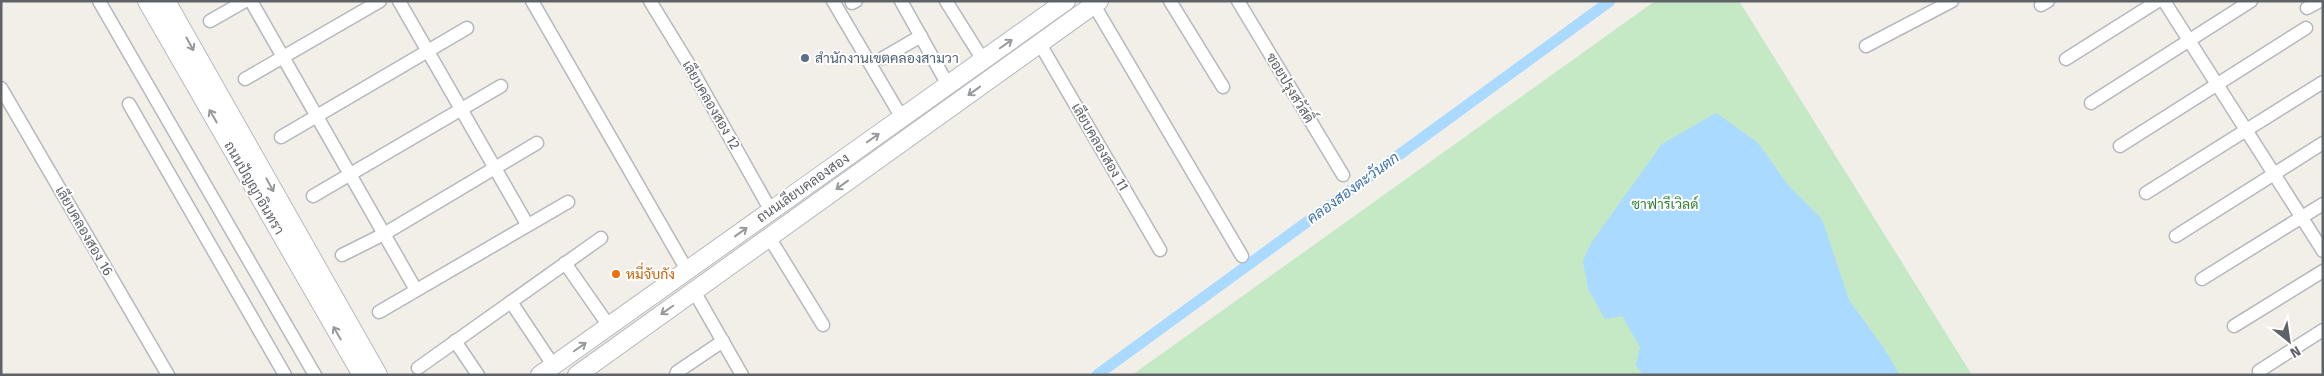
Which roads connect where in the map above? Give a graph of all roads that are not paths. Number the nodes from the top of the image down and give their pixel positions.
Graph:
1 (98, 1) edge
2 (147, 1) edge
3 (166, 1) edge
4 (245, 1) edge
5 (252, 1) edge
6 (380, 1) edge
7 (399, 1) edge
8 (532, 1) edge
9 (650, 1) edge
10 (834, 1) edge
11 (901, 1) edge
12 (946, 1) edge
13 (1066, 1) edge
14 (1170, 1) edge
15 (1238, 1) edge
16 (1952, 1) edge
17 (2158, 1) edge
18 (2164, 1) edge
19 (2251, 1) edge
20 (2320, 1) edge
21 (1097, 3) edge
22 (2307, 8) dead end
23 (210, 21) dead end
24 (467, 28) dead end
25 (2306, 28) dead end
26 (921, 36) junction
27 (2190, 41) junction
28 (1040, 44) junction
29 (1866, 46) dead end
30 (428, 52) junction
31 (284, 58) junction
32 (883, 58) dead end
33 (2066, 59) dead end
34 (983, 60) junction
35 (244, 79) dead end
36 (2323, 82) edge
37 (948, 84) junction
38 (2217, 85) junction
39 (501, 86) dead end
40 (1, 88) edge
41 (1223, 88) dead end
42 (2091, 103) dead end
43 (129, 104) dead end
44 (461, 110) junction
45 (317, 116) junction
46 (902, 118) junction
47 (2247, 130) junction
48 (281, 137) dead end
49 (537, 143) dead end
50 (2323, 143) edge
51 (2120, 146) dead end
52 (494, 167) junction
53 (2274, 174) junction
54 (350, 175) junction
55 (1343, 175) dead end
56 (2146, 193) dead end
57 (314, 196) dead end
58 (568, 202) dead end
59 (2323, 204) edge
60 (771, 211) junction
61 (2302, 217) junction
62 (527, 224) junction
63 (384, 234) junction
64 (2176, 236) dead end
65 (769, 237) junction
66 (601, 238) dead end
67 (1160, 250) dead end
68 (2323, 251) edge
69 (711, 254) junction
70 (342, 255) dead end
71 (1242, 256) dead end
72 (565, 263) junction
73 (687, 270) junction
74 (723, 270) junction
75 (2323, 271) edge
76 (2202, 279) dead end
77 (416, 290) junction
78 (694, 291) junction
79 (511, 302) junction
80 (379, 312) dead end
81 (823, 325) dead end
82 (608, 326) junction
83 (2234, 326) dead end
84 (2323, 330) edge
85 (723, 341) junction
86 (456, 342) junction
87 (418, 368) dead end
88 (547, 370) edge
89 (2259, 371) dead end
90 (168, 375) edge
91 (285, 375) edge
92 (315, 375) edge
93 (362, 375) edge
94 (378, 375) edge
95 (478, 375) edge
96 (577, 375) edge
97 (676, 375) edge
98 (742, 375) edge

1 - 92 street
93 -> 2 main road, ถนนปัญญาอินทรา
3 -> 94 main road, ถนนปัญญาอินทรา
4 - 23 street
5 - 31 street
6 - 31 street
7 - 30 street
8 - 73 street
9 - 60 street, เลียบคลองสอง 12
10 - 46 street
11 - 26 street
12 - 34 street
34 -> 13 main road, ถนนเลียบคลองสอง
14 - 41 street
15 - 55 street, ซอยปรุงสวัสดิ์
16 - 29 street
17 - 33 street
18 - 27 street
19 - 27 street
20 - 22 street
21 - 28 main road, ถนนเลียบคลองสอง
21 - 71 street
24 - 30 street
25 - 38 street
26 - 32 street
26 - 37 street
27 - 38 street
27 - 42 street
28 -> 65 main road, ถนนเลียบคลองสอง
28 - 67 street, เลียบคลองสอง 11
30 - 44 street
30 - 45 street
31 - 35 street
31 - 45 street
34 - 37 main road, ถนนเลียบคลองสอง
36 - 47 street
37 - 46 main road, ถนนเลียบคลองสอง
38 - 47 street
38 - 51 street
39 - 44 street
40 - 90 street, เลียบคลองสอง 16
43 - 91 street
44 - 52 street
44 - 54 street
45 - 48 street
45 - 54 street
60 -> 46 main road, ถนนเลียบคลองสอง
47 - 53 street
47 - 56 street
49 - 52 street
50 - 53 street
52 - 62 street
52 - 63 street
53 - 61 street
53 - 64 street
54 - 57 street
54 - 63 street
58 - 62 street
59 - 61 street
69 -> 60 main road, ถนนเลียบคลองสอง
61 - 68 street
61 - 76 street
62 - 77 street
63 - 70 street
63 - 77 street
65 - 74 main road, ถนนเลียบคลองสอง
65 - 81 street
66 - 72 street
69 - 73 main road, ถนนเลียบคลองสอง
69 - 74 main road
72 - 79 street
72 - 82 street
73 - 82 main road, ถนนเลียบคลองสอง
74 - 78 main road, ถนนเลียบคลองสอง
75 - 83 street
77 - 80 street
78 - 85 street
78 -> 96 main road, ถนนเลียบคลองสอง
79 - 86 street
79 - 88 street
88 -> 82 main road, ถนนเลียบคลองสอง
84 - 89 street
85 - 97 street
85 - 98 street
86 - 87 street
86 - 95 street

